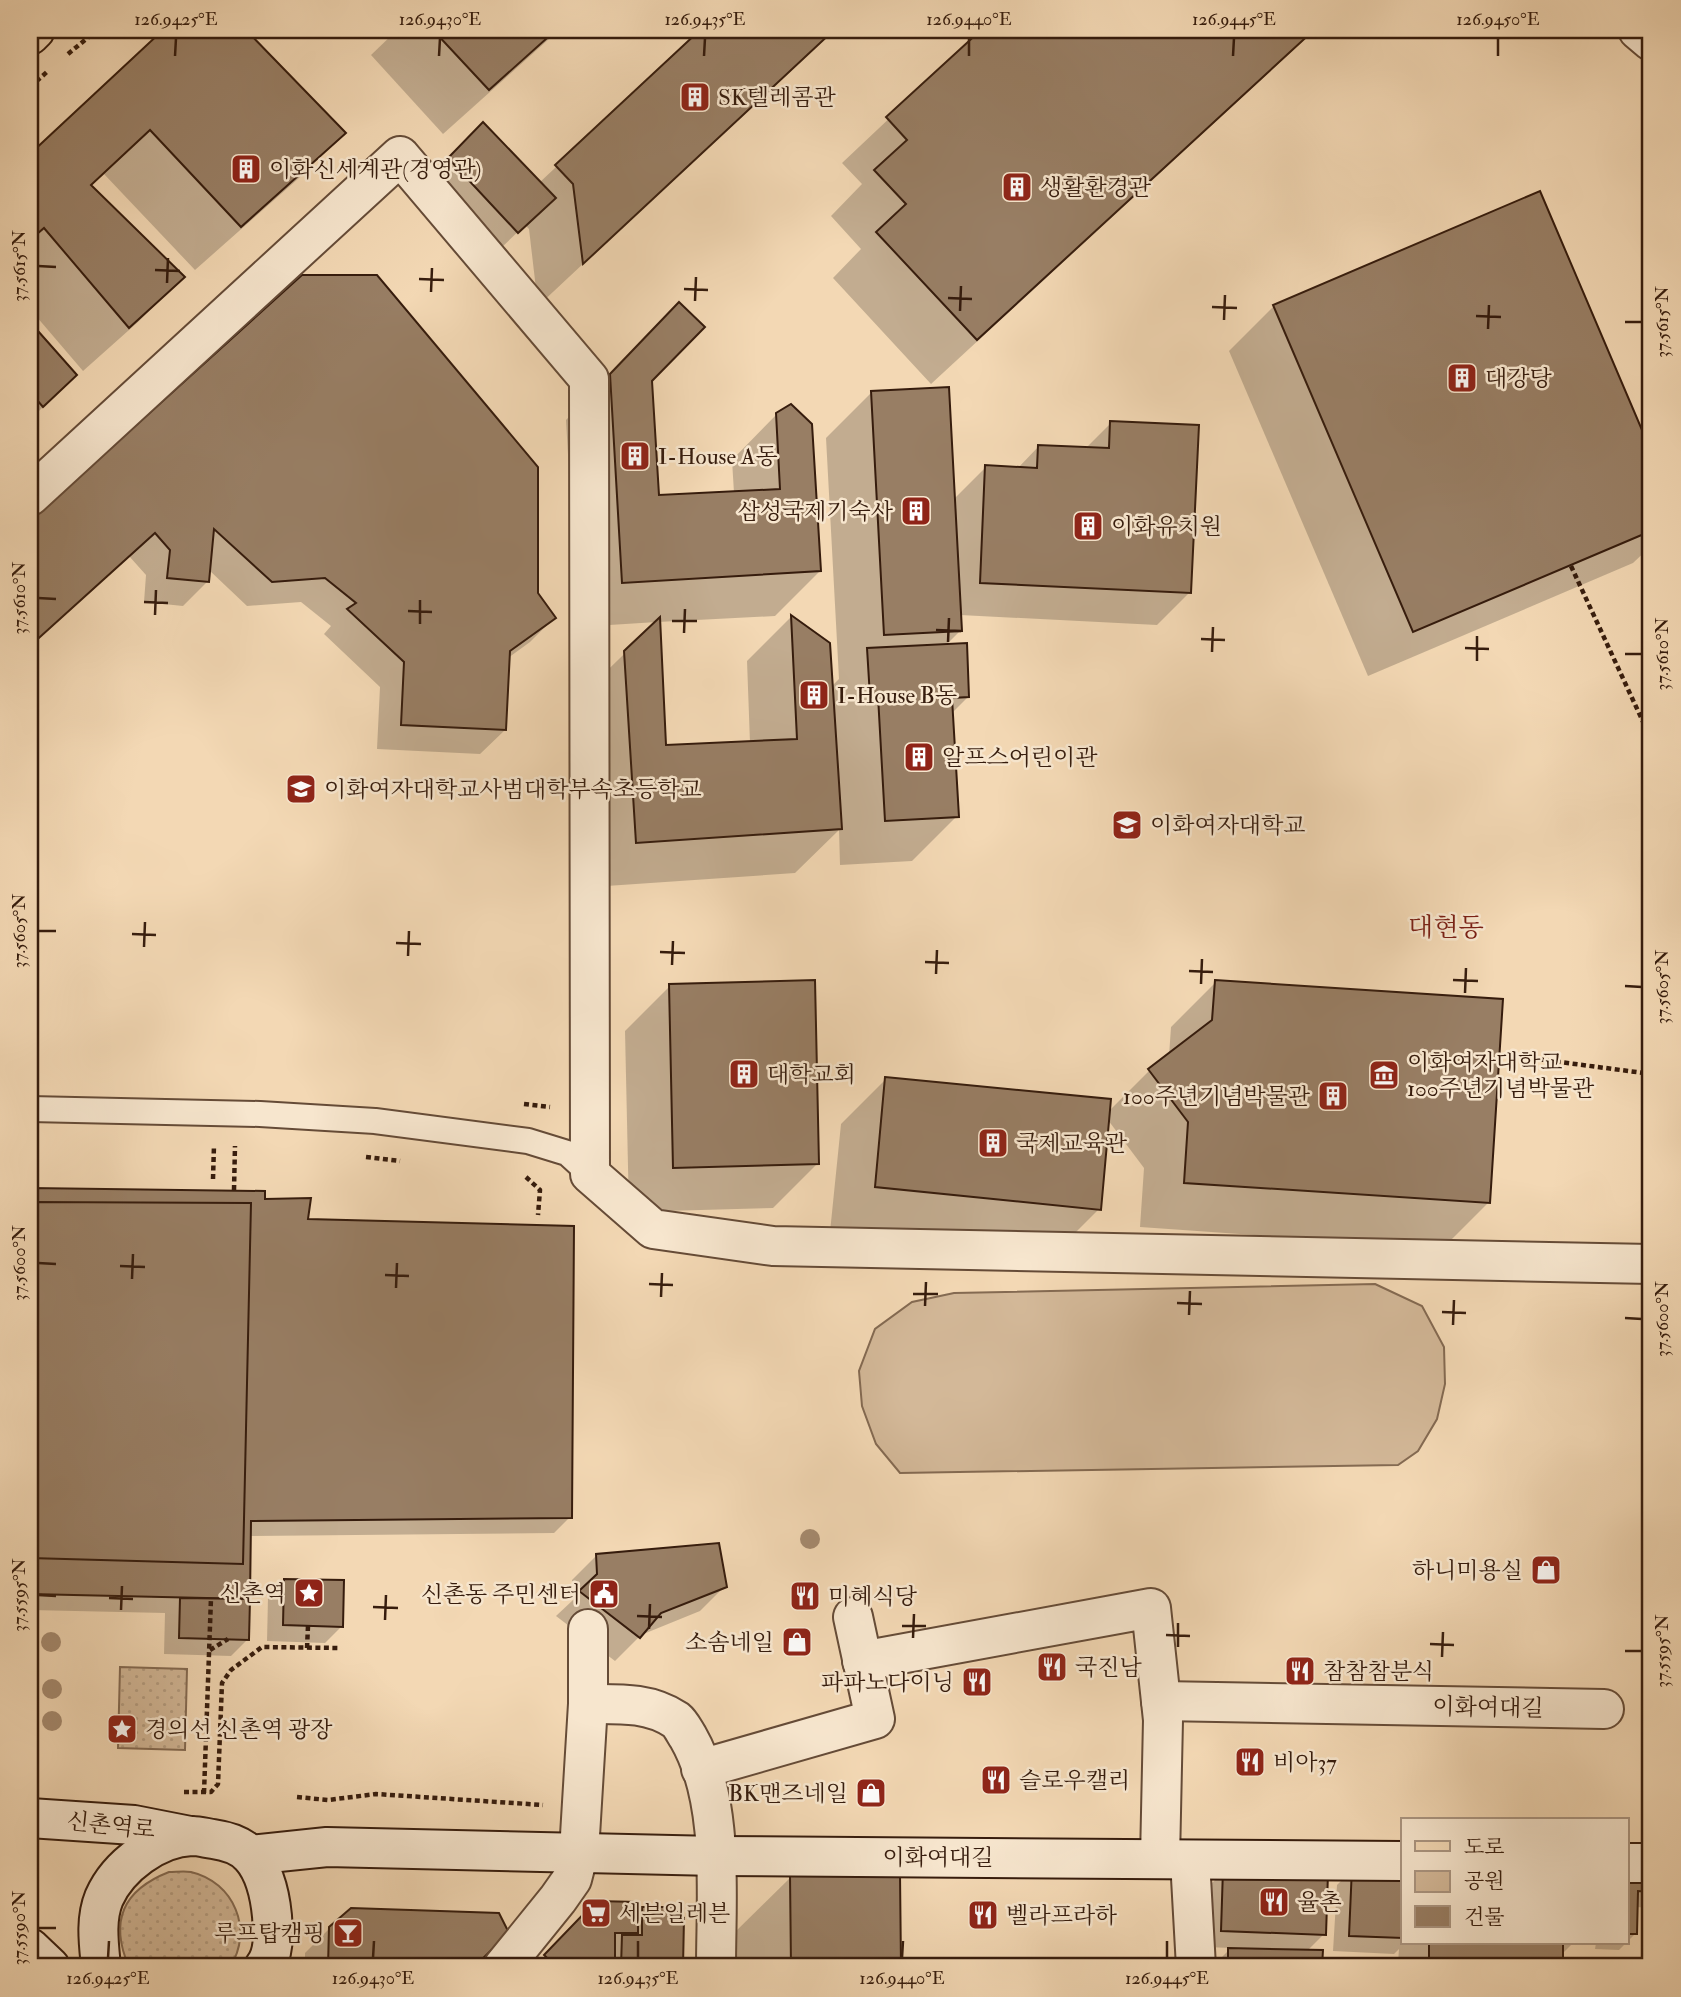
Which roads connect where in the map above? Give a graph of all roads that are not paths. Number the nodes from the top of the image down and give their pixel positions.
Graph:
1 (35, 30) edge
2 (1638, 30) edge
3 (30, 35) edge
4 (1651, 41) edge
5 (30, 496) edge
6 (30, 1109) edge
7 (590, 1174) junction
8 (1651, 1264) edge
9 (853, 1617) dead end
10 (588, 1629) dead end
11 (862, 1661) junction
12 (1161, 1701) junction
13 (588, 1704) junction
14 (1605, 1709) dead end
15 (701, 1769) junction
16 (30, 1818) edge
17 (192, 1836) junction
18 (579, 1852) junction
19 (250, 1855) junction
20 (716, 1856) junction
21 (1175, 1859) junction
22 (1401, 1861) edge
23 (1628, 1863) edge
24 (1651, 1863) edge
25 (30, 1948) edge
26 (268, 1965) edge
27 (50, 1967) edge
28 (101, 1967) edge
29 (503, 1967) edge
30 (716, 1967) edge
31 (1195, 1967) edge

1 - 3 main road
2 - 4 street
5 - 7 street
6 - 7 lane
7 - 8 street
9 - 11 street
10 - 13 street
11 - 12 street
11 - 15 street
12 - 14 street, 이화여대길
12 - 21 street
13 - 15 street
13 - 18 street
15 - 20 street
16 - 17 street, 신촌역로
17 - 19 street, 신촌역로
17 - 28 street
18 - 19 street, 이화여대길
18 - 20 street, 이화여대길
18 - 29 street
19 - 26 street
20 - 21 street, 이화여대길
20 - 30 street
21 - 22 street, 이화여대길
21 - 31 street
23 - 24 street
25 - 27 street

